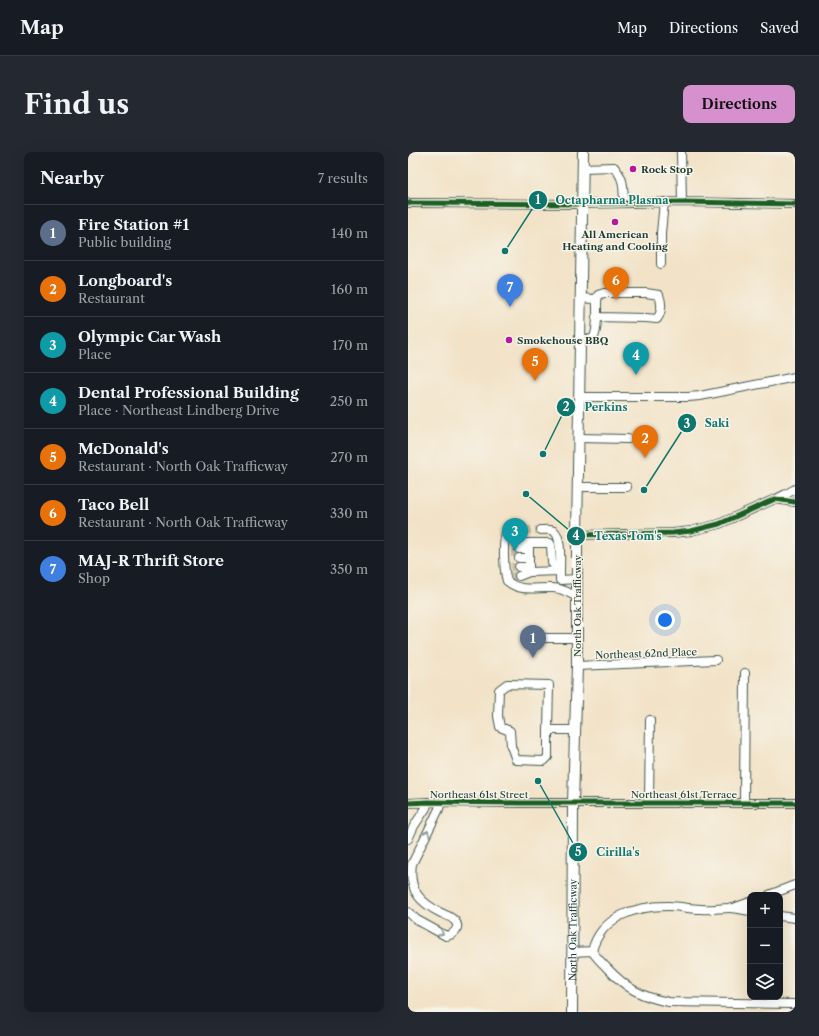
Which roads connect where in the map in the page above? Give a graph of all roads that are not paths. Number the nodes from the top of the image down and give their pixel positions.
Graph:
1 (583, 152) edge
2 (681, 152) edge
3 (582, 168) junction
4 (664, 202) junction
5 (682, 202) junction
6 (408, 203) edge
7 (624, 203) junction
8 (581, 204) junction
9 (795, 204) edge
10 (661, 264) dead end
11 (580, 298) junction
12 (597, 302) junction
13 (596, 317) junction
14 (580, 338) junction
15 (795, 377) edge
16 (579, 397) junction
17 (579, 438) junction
18 (628, 439) dead end
19 (578, 487) junction
20 (627, 487) dead end
21 (795, 488) edge
22 (775, 499) junction
23 (795, 502) edge
24 (511, 530) dead end
25 (541, 530) tunnel mouth
26 (577, 535) junction
27 (515, 560) junction
28 (557, 568) junction
29 (577, 579) junction
30 (560, 580) junction
31 (554, 588) junction
32 (577, 597) junction
33 (531, 638) dead end
34 (577, 638) junction
35 (716, 660) dead end
36 (577, 666) junction
37 (745, 673) dead end
38 (650, 720) dead end
39 (548, 730) junction
40 (575, 730) junction
41 (428, 802) junction
42 (441, 802) junction
43 (408, 803) edge
44 (573, 803) junction
45 (649, 803) junction
46 (744, 803) junction
47 (795, 803) edge
48 (408, 839) edge
49 (795, 885) edge
50 (777, 892) edge
51 (747, 903) edge
52 (734, 908) junction
53 (747, 910) edge
54 (408, 912) edge
55 (783, 916) edge
56 (795, 918) edge
57 (592, 951) junction
58 (573, 952) junction
59 (795, 1004) edge
60 (572, 1012) edge

1 - 3 main road, North Oak Trafficway
2 - 5 street
3 - 7 street
3 - 8 main road, North Oak Trafficway
4 - 5 street
4 - 7 street
4 - 10 street
5 - 9 street
6 - 8 street
7 - 8 street
8 - 11 main road, North Oak Trafficway
11 - 12 street
11 - 14 main road, North Oak Trafficway
12 - 13 street
12 - 13 street
13 - 14 street
14 - 16 main road, North Oak Trafficway
15 - 16 street
16 - 17 main road, North Oak Trafficway
17 - 18 street
17 - 19 main road, North Oak Trafficway
19 - 20 street
19 - 26 main road, North Oak Trafficway
21 - 22 street
22 - 23 street
22 - 26 street
24 - 27 street
25 - 28 street
26 - 29 main road, North Oak Trafficway
27 - 28 street
27 - 28 street
27 - 31 street
28 - 30 street
29 - 30 street
29 - 32 main road, North Oak Trafficway
30 - 31 street
31 - 32 street
32 - 34 main road, North Oak Trafficway
33 - 34 street
34 - 36 main road, North Oak Trafficway
35 - 36 street, Northeast 62nd Place
36 - 40 main road, North Oak Trafficway
37 - 46 street
38 - 45 street
39 - 39 street
39 - 40 street
40 - 44 main road, North Oak Trafficway
41 - 42 street, Northeast 61st Street
41 - 43 street, Northeast 61st Street
41 - 48 street
42 - 44 street, Northeast 61st Street
54 -> 42 street
44 - 45 street, Northeast 61st Terrace
44 - 58 main road, North Oak Trafficway
45 - 46 street, Northeast 61st Terrace
46 - 47 street, Northeast 61st Terrace
49 - 50 street
51 - 52 street
52 - 53 street
52 - 57 street
55 - 56 street
57 - 58 street
57 - 59 street
58 - 60 main road, North Oak Trafficway

